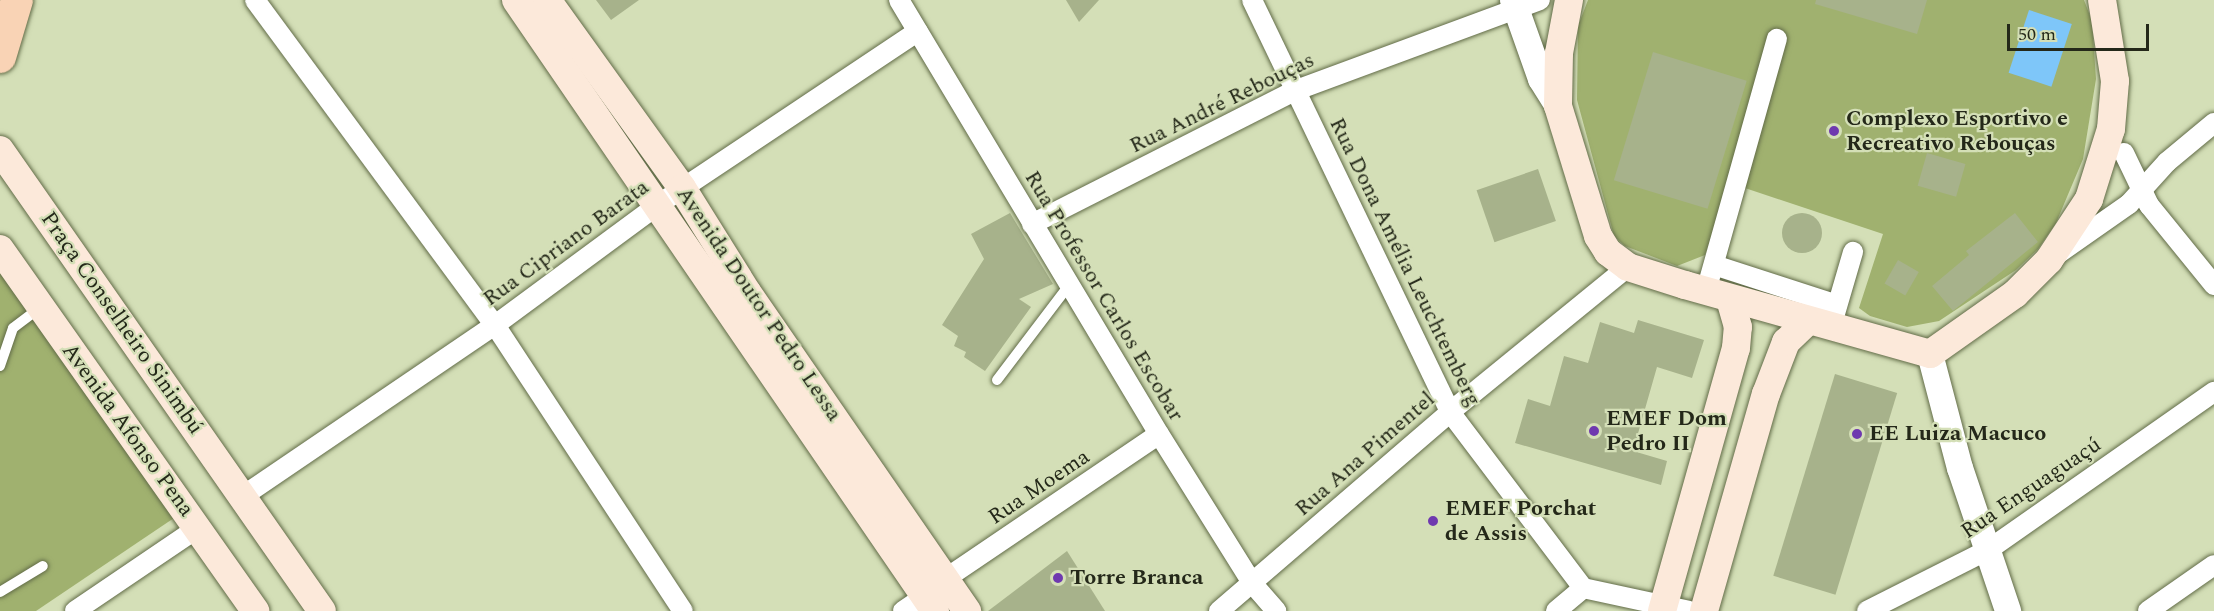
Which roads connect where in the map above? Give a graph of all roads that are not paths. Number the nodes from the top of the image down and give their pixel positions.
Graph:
1 (17, 0) edge
2 (255, 0) edge
3 (516, 0) edge
4 (547, 0) edge
5 (899, 0) edge
6 (1252, 0) edge
7 (1540, 0) edge
8 (1569, 0) edge
9 (2102, 0) edge
10 (1515, 5) edge
11 (918, 31) junction
12 (1777, 39) dead end
13 (0, 57) edge
14 (1294, 91) junction
15 (1558, 106) junction
16 (2214, 123) edge
17 (2118, 141) junction
18 (0, 150) edge
19 (2167, 162) junction
20 (2137, 184) junction
21 (682, 188) junction
22 (659, 204) junction
23 (1032, 224) junction
24 (0, 249) edge
25 (1853, 252) dead end
26 (2049, 260) junction
27 (1714, 265) junction
28 (1628, 267) junction
29 (1069, 285) junction
30 (2214, 285) edge
31 (1718, 295) junction
32 (40, 308) junction
33 (1825, 318) junction
34 (495, 325) junction
35 (1736, 348) junction
36 (1930, 354) junction
37 (1779, 362) junction
38 (0, 366) edge
39 (998, 380) dead end
40 (2214, 392) edge
41 (1450, 412) junction
42 (1159, 434) junction
43 (243, 496) junction
44 (199, 526) junction
45 (1988, 550) junction
46 (2214, 565) edge
47 (43, 566) dead end
48 (1252, 583) junction
49 (1583, 588) junction
50 (0, 592) edge
51 (927, 599) edge
52 (1672, 608) edge
53 (75, 611) edge
54 (255, 611) edge
55 (322, 611) edge
56 (683, 611) edge
57 (967, 611) edge
58 (1219, 611) edge
59 (1276, 611) edge
60 (1556, 611) edge
61 (1704, 611) edge
62 (1867, 611) edge
63 (2008, 611) edge
64 (2148, 611) edge

1 - 13 main road
2 - 34 street
3 - 22 main road, Avenida Doutor Pedro Lessa
4 - 21 main road, Avenida Doutor Pedro Lessa
5 - 11 street, Rua Professor Carlos Escobar
6 - 14 street, Rua Dona Amélia Leuchtemberg
7 - 10 street, Rua André Rebouças
8 - 15 main road
9 - 17 main road
10 - 14 street, Rua André Rebouças
10 - 15 street
11 - 21 street, Rua Cipriano Barata
11 - 23 street, Rua Professor Carlos Escobar
12 - 27 street
14 - 23 street, Rua André Rebouças
14 - 41 street, Rua Dona Amélia Leuchtemberg
15 - 28 main road
16 - 19 street
17 - 20 street
17 - 26 main road
18 - 43 main road, Praça Conselheiro Sinimbú
19 - 20 street
19 - 20 street
20 - 26 street
20 - 30 street
21 - 22 street, Rua Cipriano Barata
21 - 51 main road, Avenida Doutor Pedro Lessa
22 - 34 street, Rua Cipriano Barata
22 - 51 main road, Avenida Doutor Pedro Lessa
23 - 29 street, Rua Professor Carlos Escobar
24 - 32 main road, Avenida Afonso Pena
25 - 33 street
26 - 36 main road
27 - 31 street
27 - 33 street
28 - 31 main road
28 - 41 street, Rua Ana Pimentel
29 - 39 lane
29 - 42 street, Rua Professor Carlos Escobar
31 - 33 main road
31 - 35 main road
32 - 38 lane
32 - 44 main road, Avenida Afonso Pena
33 - 36 main road
33 - 37 main road
34 - 43 street, Rua Cipriano Barata
34 - 56 street
35 - 37 main road
35 - 52 main road
36 - 45 street
37 - 61 main road
40 - 45 street, Rua Enguaguaçú
41 - 48 street, Rua Ana Pimentel
41 - 49 street, Rua Dona Amélia Leuchtemberg
42 - 48 street, Rua Professor Carlos Escobar
42 - 51 street, Rua Moema
43 - 55 main road, Praça Conselheiro Sinimbú
44 - 53 street
44 - 54 main road, Avenida Afonso Pena
45 - 62 street, Rua Enguaguaçú
45 - 63 street
46 - 64 street
47 - 50 lane
48 - 58 street, Rua Ana Pimentel
48 - 59 street, Rua Professor Carlos Escobar
49 - 52 street
49 - 60 street
51 - 57 main road, Avenida Doutor Pedro Lessa

